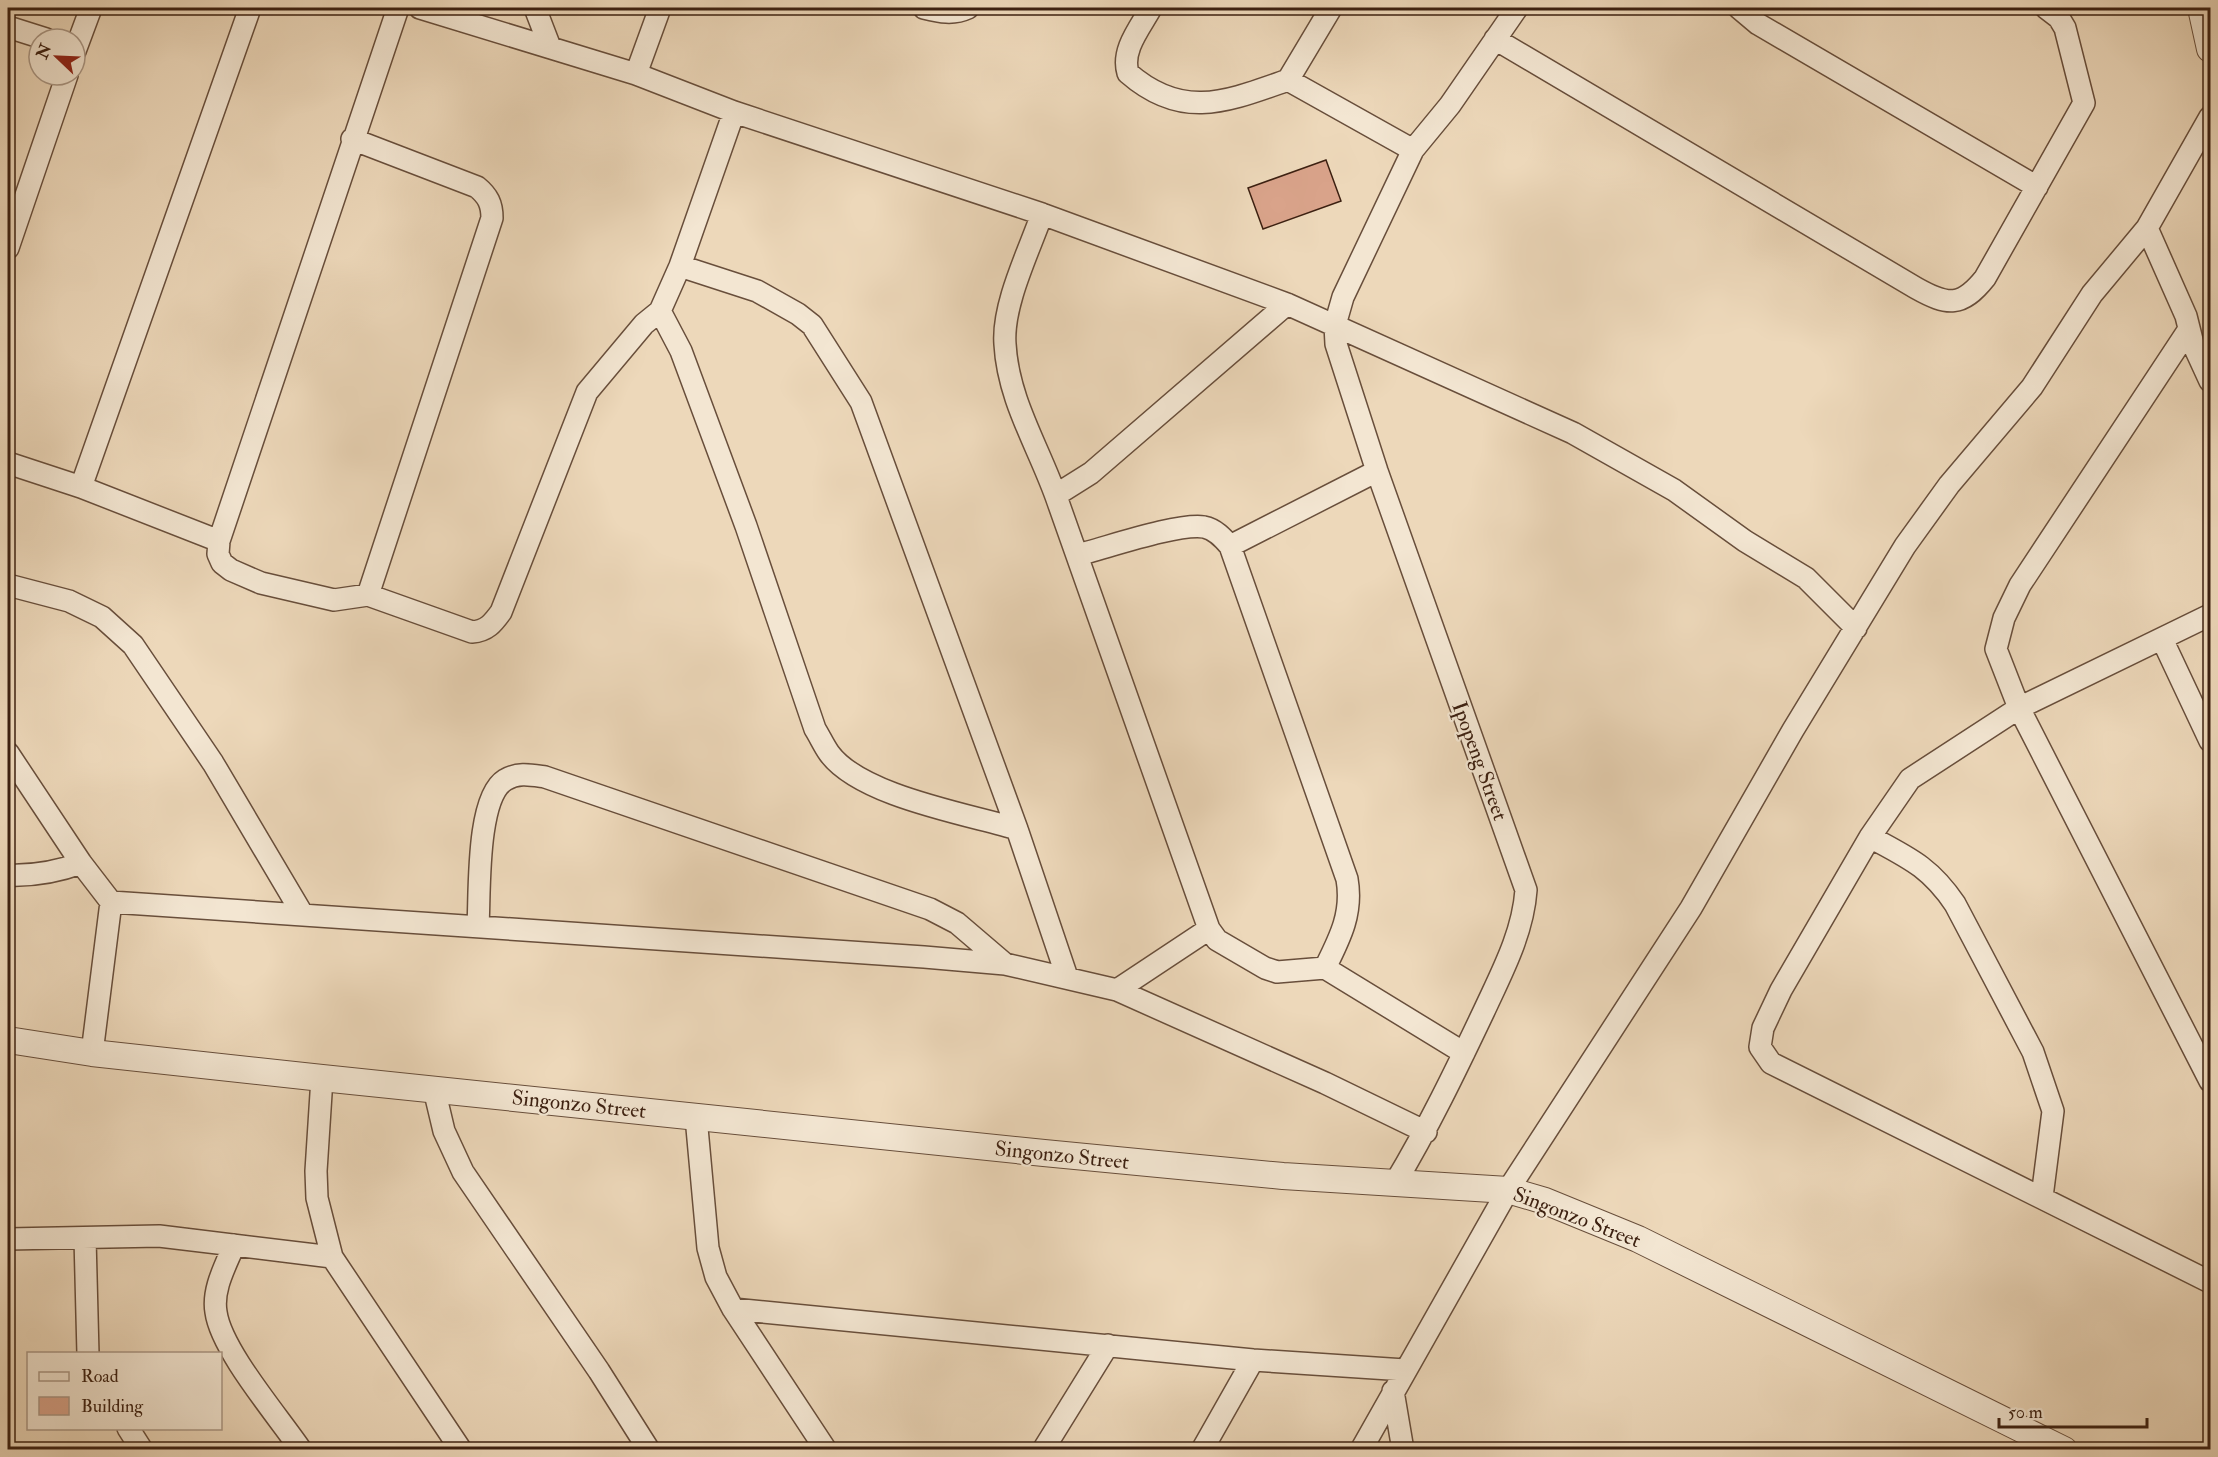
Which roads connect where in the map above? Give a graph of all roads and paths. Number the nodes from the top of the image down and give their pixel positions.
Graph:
1 (91, 8) edge
2 (250, 8) edge
3 (398, 8) edge
4 (420, 8) edge
5 (535, 8) edge
6 (660, 8) edge
7 (924, 8) edge
8 (968, 8) edge
9 (1151, 8) edge
10 (1331, 8) edge
11 (1517, 8) edge
12 (1739, 8) edge
13 (2046, 8) edge
14 (2204, 10) edge
15 (8, 27) edge
16 (84, 27) edge
17 (27, 33) edge
18 (1495, 39) junction
19 (550, 47) junction
20 (2211, 49) edge
21 (636, 74) junction
22 (1288, 80) junction
23 (63, 87) edge
24 (734, 112) junction
25 (2211, 117) edge
26 (352, 139) junction
27 (1413, 150) junction
28 (2037, 187) junction
29 (1042, 214) junction
30 (2147, 228) junction
31 (8, 248) edge
32 (680, 266) junction
33 (1287, 304) junction
34 (660, 311) junction
35 (1335, 325) junction
36 (2189, 329) junction
37 (2211, 381) edge
38 (8, 464) edge
39 (1377, 471) junction
40 (81, 487) junction
41 (1056, 495) junction
42 (219, 541) junction
43 (1230, 546) junction
44 (1077, 555) junction
45 (8, 585) edge
46 (368, 595) junction
47 (2211, 615) edge
48 (1856, 628) junction
49 (2162, 639) junction
50 (2019, 708) junction
51 (2211, 741) edge
52 (8, 753) edge
53 (1017, 829) junction
54 (1870, 837) junction
55 (81, 863) junction
56 (8, 875) edge
57 (111, 902) junction
58 (303, 915) junction
59 (478, 927) junction
60 (1209, 929) junction
61 (1005, 964) junction
62 (1324, 968) junction
63 (1067, 977) junction
64 (1117, 990) junction
65 (8, 1040) edge
66 (92, 1053) junction
67 (1464, 1053) junction
68 (322, 1078) junction
69 (2211, 1081) edge
70 (434, 1089) junction
71 (696, 1117) junction
72 (1425, 1132) junction
73 (1395, 1183) junction
74 (1508, 1190) junction
75 (2042, 1197) junction
76 (85, 1238) junction
77 (8, 1239) edge
78 (234, 1245) junction
79 (332, 1257) junction
80 (2209, 1276) edge
81 (733, 1309) junction
82 (1108, 1345) junction
83 (88, 1352) edge
84 (1253, 1360) junction
85 (1405, 1370) junction
86 (1393, 1391) junction
87 (129, 1430) edge
88 (142, 1449) edge
89 (301, 1449) edge
90 (461, 1449) edge
91 (649, 1449) edge
92 (826, 1449) edge
93 (1043, 1449) edge
94 (1202, 1449) edge
95 (1361, 1449) edge
96 (1403, 1449) edge
97 (2064, 1449) edge

1 - 16 street
2 - 40 street
3 - 26 street
4 - 19 street
5 - 19 street
6 - 21 street
7 - 8 street
9 - 22 street
10 - 22 street
11 - 18 street
12 - 28 street
13 - 28 street
14 - 20 street
15 - 17 street
18 - 27 street
18 - 28 street
19 - 21 street
21 - 24 street
22 - 27 street
23 - 31 street
24 - 29 street
24 - 32 street
25 - 30 street
26 - 42 street
26 - 46 street
27 - 35 street
29 - 33 street
29 - 41 street
30 - 36 street
30 - 48 street
32 - 34 street
32 - 53 street
33 - 35 street
33 - 41 street
34 - 46 street
34 - 53 street
35 - 39 street, Ipopeng Street
35 - 48 street
36 - 37 street
36 - 50 street
38 - 40 street
39 - 43 street
39 - 67 street, Ipopeng Street
40 - 42 street
41 - 44 street
42 - 46 street
43 - 44 street
43 - 62 street
44 - 60 street
45 - 58 street
47 - 49 street
48 - 74 street
49 - 50 street
49 - 51 street
50 - 54 street
50 - 69 street
52 - 55 street
53 - 63 street
54 - 75 street
54 - 75 street
55 - 56 street
55 - 57 street
57 - 58 street
57 - 66 street
58 - 59 street
59 - 61 street
59 - 61 street
60 - 62 street
60 - 64 street
61 - 63 street
62 - 67 street
63 - 64 street
64 - 72 street
65 - 66 street, Singonzo Street
66 - 68 street, Singonzo Street
67 - 72 street, Ipopeng Street
68 - 70 street, Singonzo Street
68 - 79 street
70 - 71 street, Singonzo Street
70 - 91 street
71 - 73 street, Singonzo Street
71 - 81 street
72 - 73 street, Ipopeng Street
73 - 74 street, Singonzo Street
74 - 85 street
74 - 97 street, Singonzo Street
75 - 80 street
76 - 77 street
76 - 78 street
76 - 83 street
78 - 79 street
78 - 89 street
79 - 90 street
81 - 82 street
81 - 92 street
82 - 84 street
82 - 93 street
84 - 85 street
84 - 94 street
85 - 86 street
86 - 95 street
86 - 96 street
87 - 88 street

